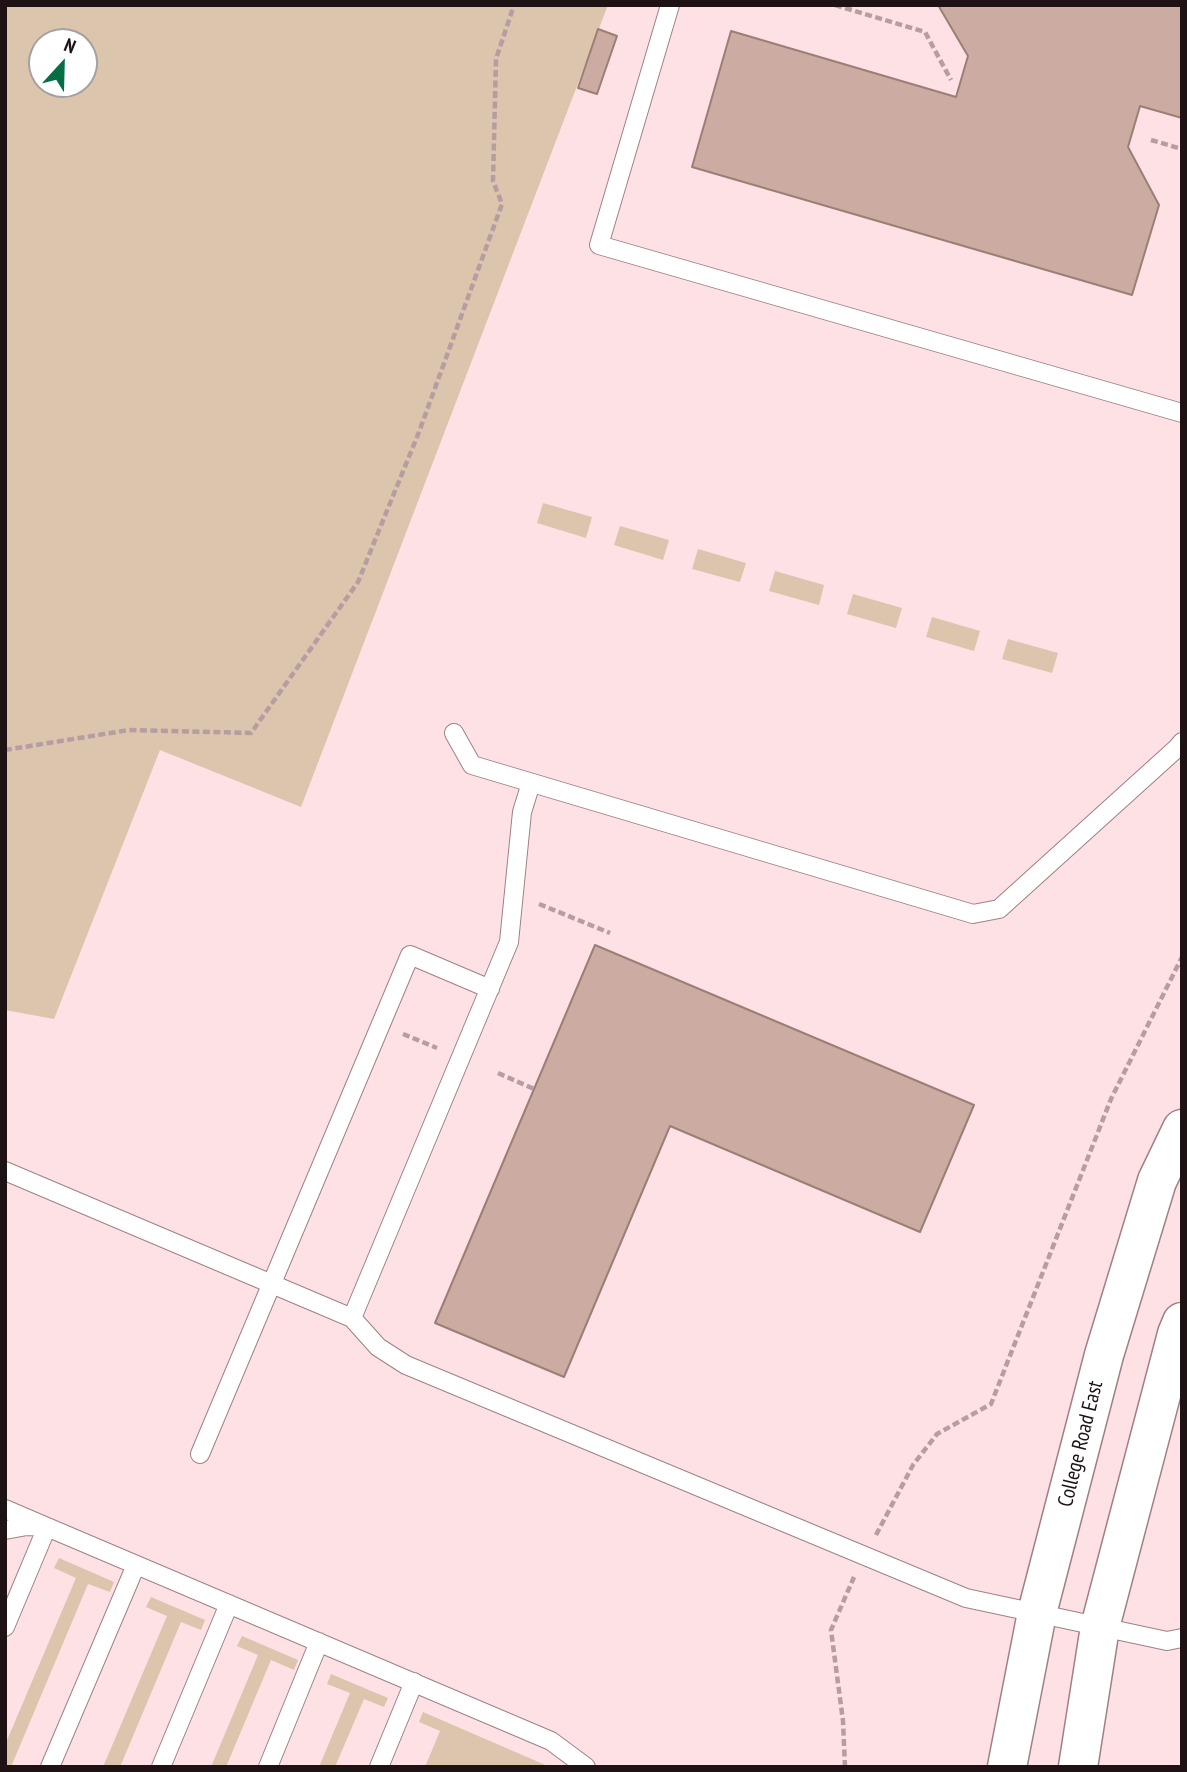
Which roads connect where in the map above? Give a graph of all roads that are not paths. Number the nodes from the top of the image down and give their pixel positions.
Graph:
1 (670, 5) edge
2 (1182, 414) edge
3 (454, 733) dead end
4 (1182, 742) edge
5 (531, 783) junction
6 (490, 989) junction
7 (1182, 1129) edge
8 (5, 1171) edge
9 (272, 1284) junction
10 (352, 1318) junction
11 (1182, 1322) edge
12 (200, 1454) dead end
13 (5, 1509) edge
14 (47, 1527) junction
15 (5, 1530) edge
16 (136, 1565) junction
17 (229, 1604) junction
18 (1037, 1613) junction
19 (1100, 1626) junction
20 (5, 1627) edge
21 (1182, 1638) edge
22 (319, 1642) junction
23 (414, 1682) junction
24 (50, 1767) edge
25 (160, 1767) edge
26 (268, 1767) edge
27 (379, 1767) edge
28 (586, 1767) edge
29 (1007, 1767) edge
30 (1078, 1767) edge

1 - 2 lane
3 - 5 lane
4 - 5 lane
5 - 6 lane
6 - 9 lane
6 - 10 lane
7 - 18 street, College Road East
8 - 9 lane
9 - 10 lane
9 - 12 lane
10 - 18 lane
11 - 19 street
13 - 14 lane
14 - 15 lane
14 - 16 lane
14 - 20 lane
16 - 17 lane
16 - 24 lane
17 - 22 lane
17 - 25 lane
18 - 19 lane
18 - 29 street, College Road East
19 - 21 lane
19 - 30 street
22 - 23 lane
22 - 26 lane
23 - 27 lane
23 - 28 lane

